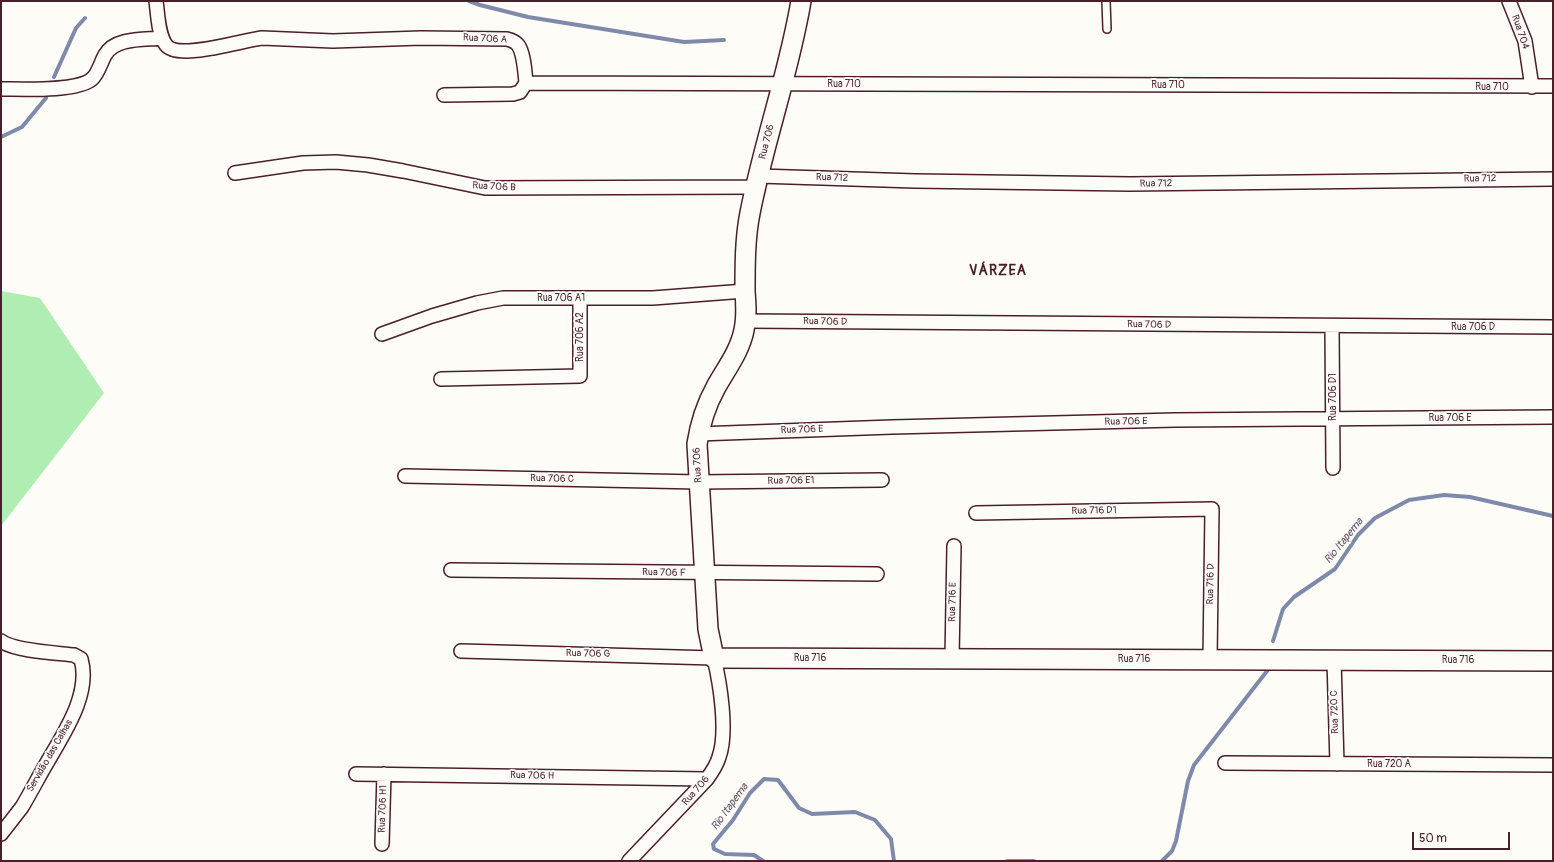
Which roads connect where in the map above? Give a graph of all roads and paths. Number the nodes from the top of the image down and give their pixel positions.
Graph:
1 (156, 1) edge
2 (801, 1) edge
3 (1106, 1) edge
4 (1509, 1) edge
5 (1107, 29) dead end
6 (162, 38) junction
7 (526, 83) junction
8 (783, 84) junction
9 (1553, 86) edge
10 (1532, 87) junction
11 (1, 89) edge
12 (444, 95) dead end
13 (235, 173) dead end
14 (1553, 178) edge
15 (757, 181) junction
16 (746, 291) junction
17 (580, 298) junction
18 (746, 321) junction
19 (1332, 326) junction
20 (1553, 327) edge
21 (382, 334) dead end
22 (441, 378) dead end
23 (1553, 417) edge
24 (1333, 419) junction
25 (698, 434) junction
26 (1333, 468) dead end
27 (405, 476) dead end
28 (882, 480) dead end
29 (699, 482) junction
30 (1212, 509) joint
31 (976, 513) dead end
32 (954, 546) dead end
33 (451, 570) dead end
34 (705, 573) junction
35 (877, 574) dead end
36 (1, 641) edge
37 (461, 651) dead end
38 (714, 658) junction
39 (952, 658) junction
40 (1210, 659) junction
41 (1334, 660) junction
42 (1553, 661) edge
43 (1225, 763) dead end
44 (1337, 764) junction
45 (1553, 765) edge
46 (356, 774) dead end
47 (384, 774) junction
48 (707, 779) junction
49 (1, 834) edge
50 (382, 844) dead end
51 (629, 861) edge

1 - 6 street
2 - 8 street, Rua 706
3 - 5 lane
4 - 10 street, Rua 704
6 - 7 street, Rua 706 A
6 - 11 street
7 - 8 street
7 - 12 street
8 - 10 street, Rua 710
8 - 15 street, Rua 706
9 - 10 street, Rua 710
13 - 15 street, Rua 706 B
14 - 15 street, Rua 712
15 - 16 street, Rua 706
16 - 17 street, Rua 706 A1
16 - 18 street, Rua 706
17 - 21 street, Rua 706 A1
17 - 22 street, Rua 706 A2
18 - 19 street, Rua 706 D
18 - 25 street, Rua 706
19 - 20 street, Rua 706 D
19 - 24 street, Rua 706 D1
23 - 24 street, Rua 706 E
24 - 25 street, Rua 706 E
24 - 26 street, Rua 706 D1
25 - 29 street, Rua 706
27 - 29 street, Rua 706 C
28 - 29 street, Rua 706 E1
29 - 34 street, Rua 706
30 - 31 street, Rua 716 D1
30 - 40 street, Rua 716 D
32 - 39 street, Rua 716 E
33 - 34 street, Rua 706 F
34 - 35 street, Rua 706 F
34 - 38 street, Rua 706
36 - 49 street, Servidão das Calhas
37 - 38 street, Rua 706 G
38 - 39 street, Rua 716
38 - 48 street, Rua 706
39 - 40 street, Rua 716
40 - 41 street, Rua 716
41 - 42 street, Rua 716
41 - 44 street, Rua 720 C
43 - 44 street, Rua 720 A
44 - 45 street, Rua 720 A
46 - 47 street, Rua 706 H
47 - 48 street, Rua 706 H
47 - 50 street, Rua 706 H1
48 - 51 street, Rua 706

